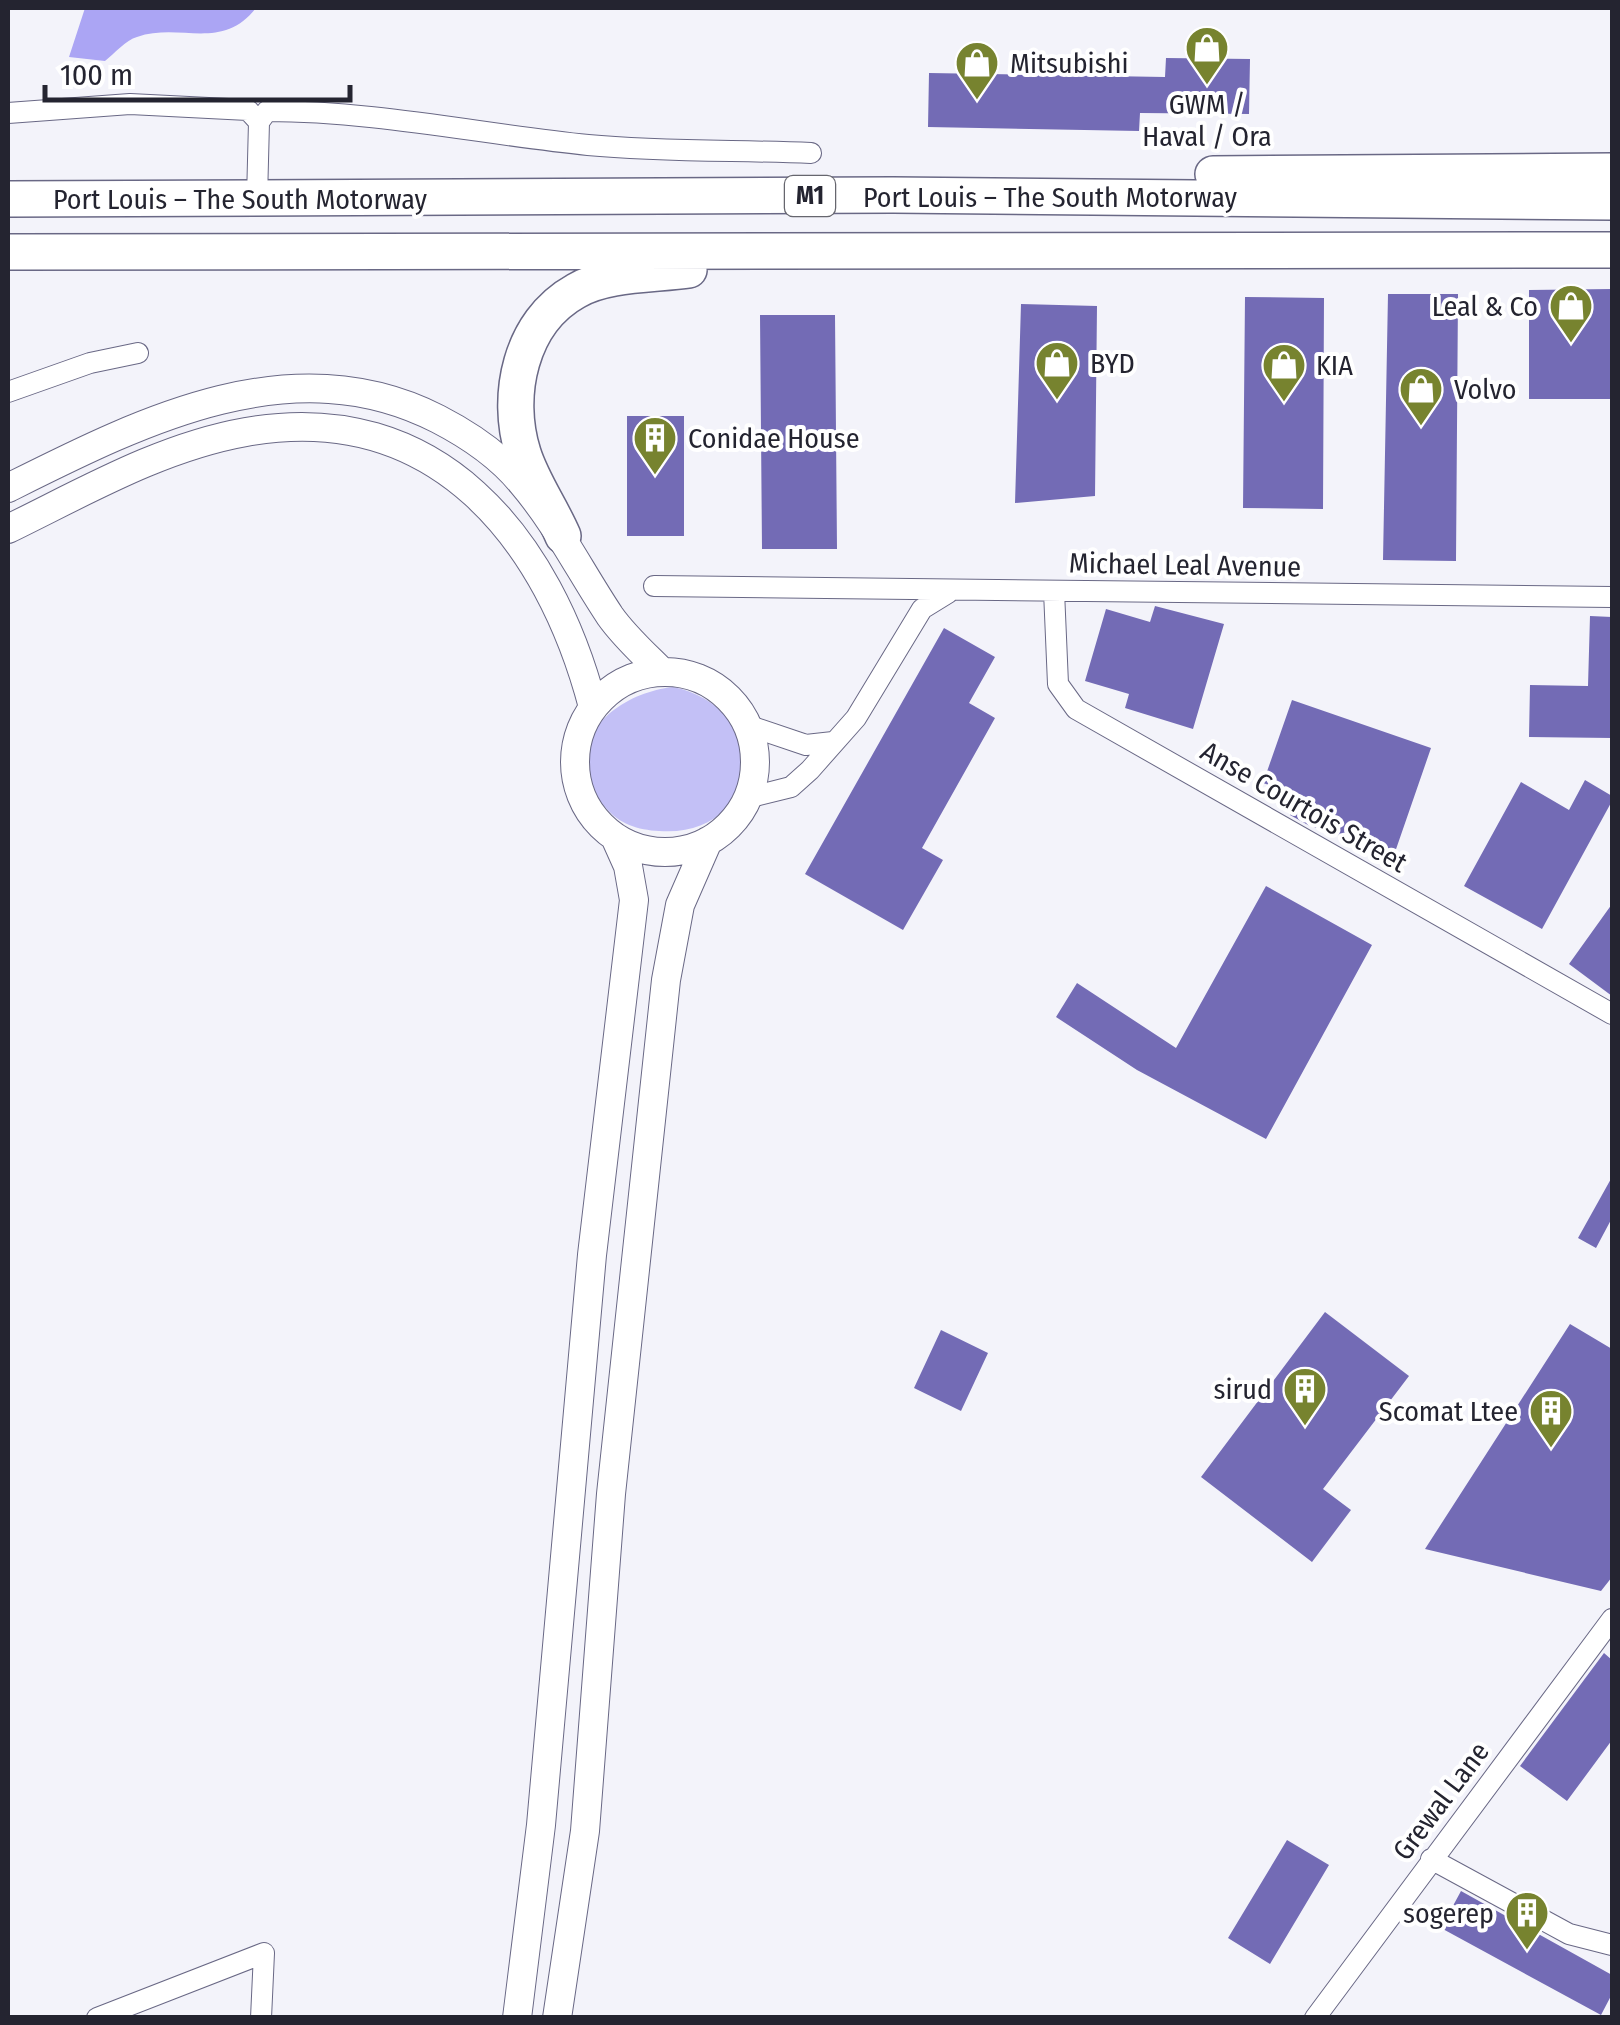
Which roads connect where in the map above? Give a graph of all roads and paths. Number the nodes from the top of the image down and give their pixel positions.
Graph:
1 (8, 114) edge
2 (258, 122) junction
3 (811, 153) dead end
4 (1612, 171) edge
5 (893, 195) junction
6 (257, 199) junction
7 (8, 200) edge
8 (1612, 202) edge
9 (1612, 250) edge
10 (8, 252) edge
11 (808, 252) junction
12 (138, 353) dead end
13 (8, 392) edge
14 (8, 488) edge
15 (8, 529) edge
16 (563, 536) junction
17 (654, 586) dead end
18 (1054, 591) junction
19 (950, 592) junction
20 (1612, 597) edge
21 (661, 672) junction
22 (593, 707) junction
23 (747, 725) junction
24 (834, 742) junction
25 (747, 798) junction
26 (615, 838) junction
27 (708, 841) junction
28 (1612, 1014) edge
29 (1612, 1619) edge
30 (1430, 1860) junction
31 (1612, 1945) edge
32 (97, 2018) edge
33 (261, 2018) edge
34 (517, 2018) edge
35 (557, 2018) edge
36 (1315, 2018) edge

1 - 2 street
2 - 3 street
2 - 6 street
4 - 5 highway
5 - 6 highway, Port Louis – The South Motorway / M1
5 - 8 highway, Port Louis – The South Motorway / M1
6 - 7 highway, Port Louis – The South Motorway / M1
9 - 11 highway, Port Louis – The South Motorway / M1
10 - 11 highway, Port Louis – The South Motorway / M1
11 - 16 highway
12 - 13 street
14 - 16 street
15 - 22 street
16 - 21 street
17 - 19 street, Michael Leal Avenue
18 - 19 street, Michael Leal Avenue
18 - 20 street, Michael Leal Avenue
18 - 28 street, Anse Courtois Street
19 - 24 street
21 - 22 street
21 - 23 street
22 - 26 street
23 - 24 street
23 - 25 street
24 - 25 street
25 - 27 street
26 - 27 street
26 - 34 street
27 - 35 street
29 - 30 street, Grewal Lane
30 - 31 street
30 - 36 street, Grewal Lane
32 - 33 street

